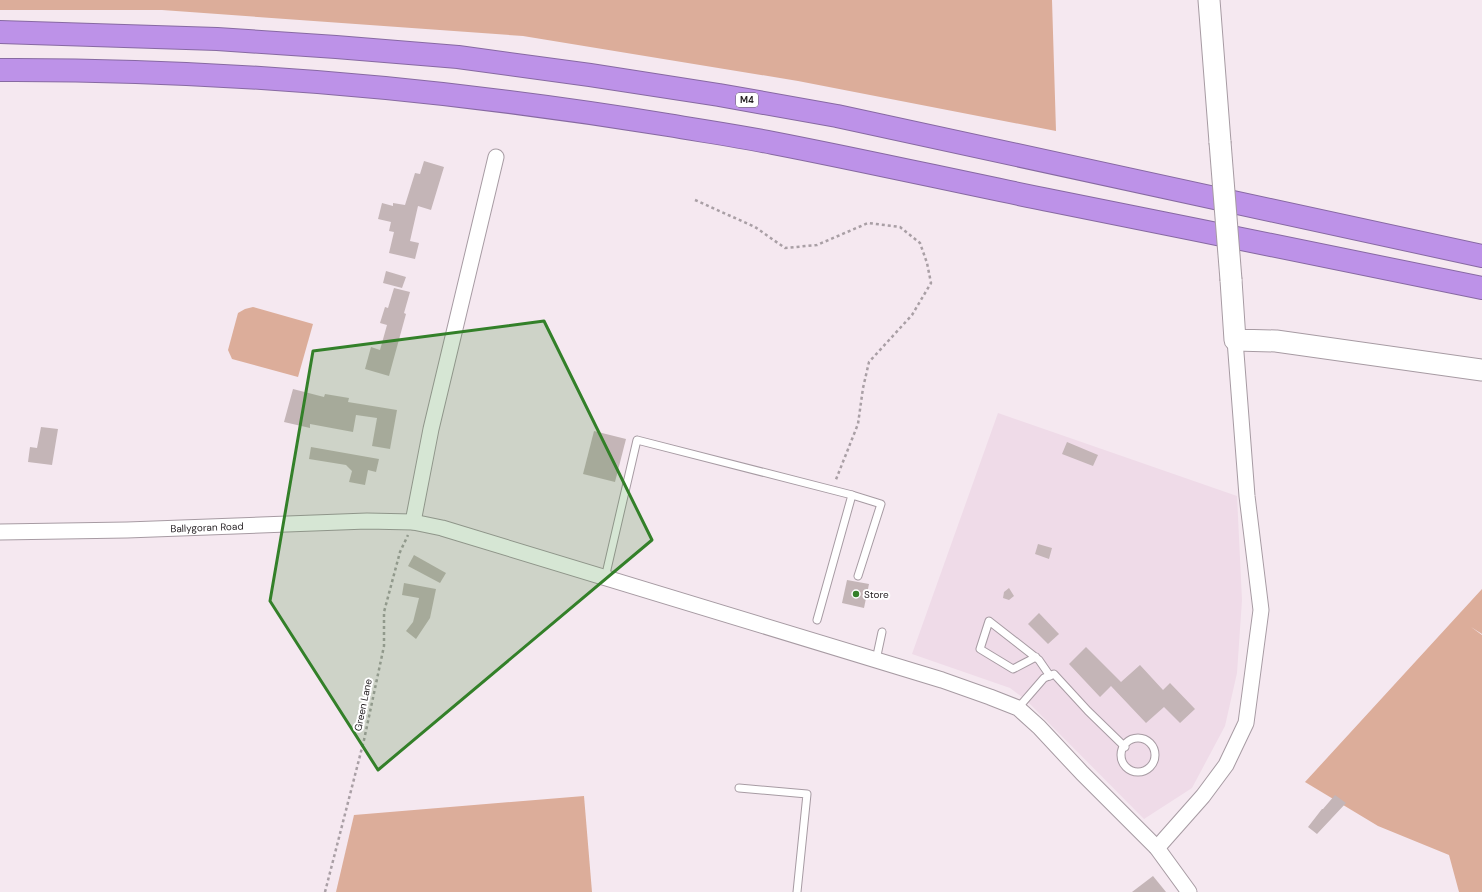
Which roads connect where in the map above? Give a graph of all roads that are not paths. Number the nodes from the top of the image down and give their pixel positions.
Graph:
1 (1209, 0) edge
2 (0, 32) edge
3 (0, 70) edge
4 (496, 157) dead end
5 (1482, 256) edge
6 (1482, 288) edge
7 (1235, 340) junction
8 (1482, 370) edge
9 (852, 496) junction
10 (413, 522) junction
11 (0, 532) edge
12 (858, 576) dead end
13 (605, 578) junction
14 (818, 620) dead end
15 (882, 632) dead end
16 (1036, 657) junction
17 (876, 660) junction
18 (1050, 676) junction
19 (1018, 708) junction
20 (1125, 747) junction
21 (739, 788) dead end
22 (1157, 848) junction
23 (797, 892) edge
24 (1190, 892) edge

1 - 7 main road, bridge
2 - 5 highway, M4
3 - 6 highway
4 - 10 street
7 - 8 main road
7 - 22 street
9 - 12 lane
9 - 13 lane
9 - 14 lane
10 - 11 street, Ballygoran Road
10 - 13 street, Ballygoran Road
13 - 17 street, Ballygoran Road
15 - 17 lane
16 - 16 lane
16 - 18 lane
17 - 19 street, Ballygoran Road
18 - 19 lane
18 - 20 lane
19 - 22 street, Ballygoran Road
20 - 20 lane
21 - 23 lane
22 - 24 street, Ballygoran Road

